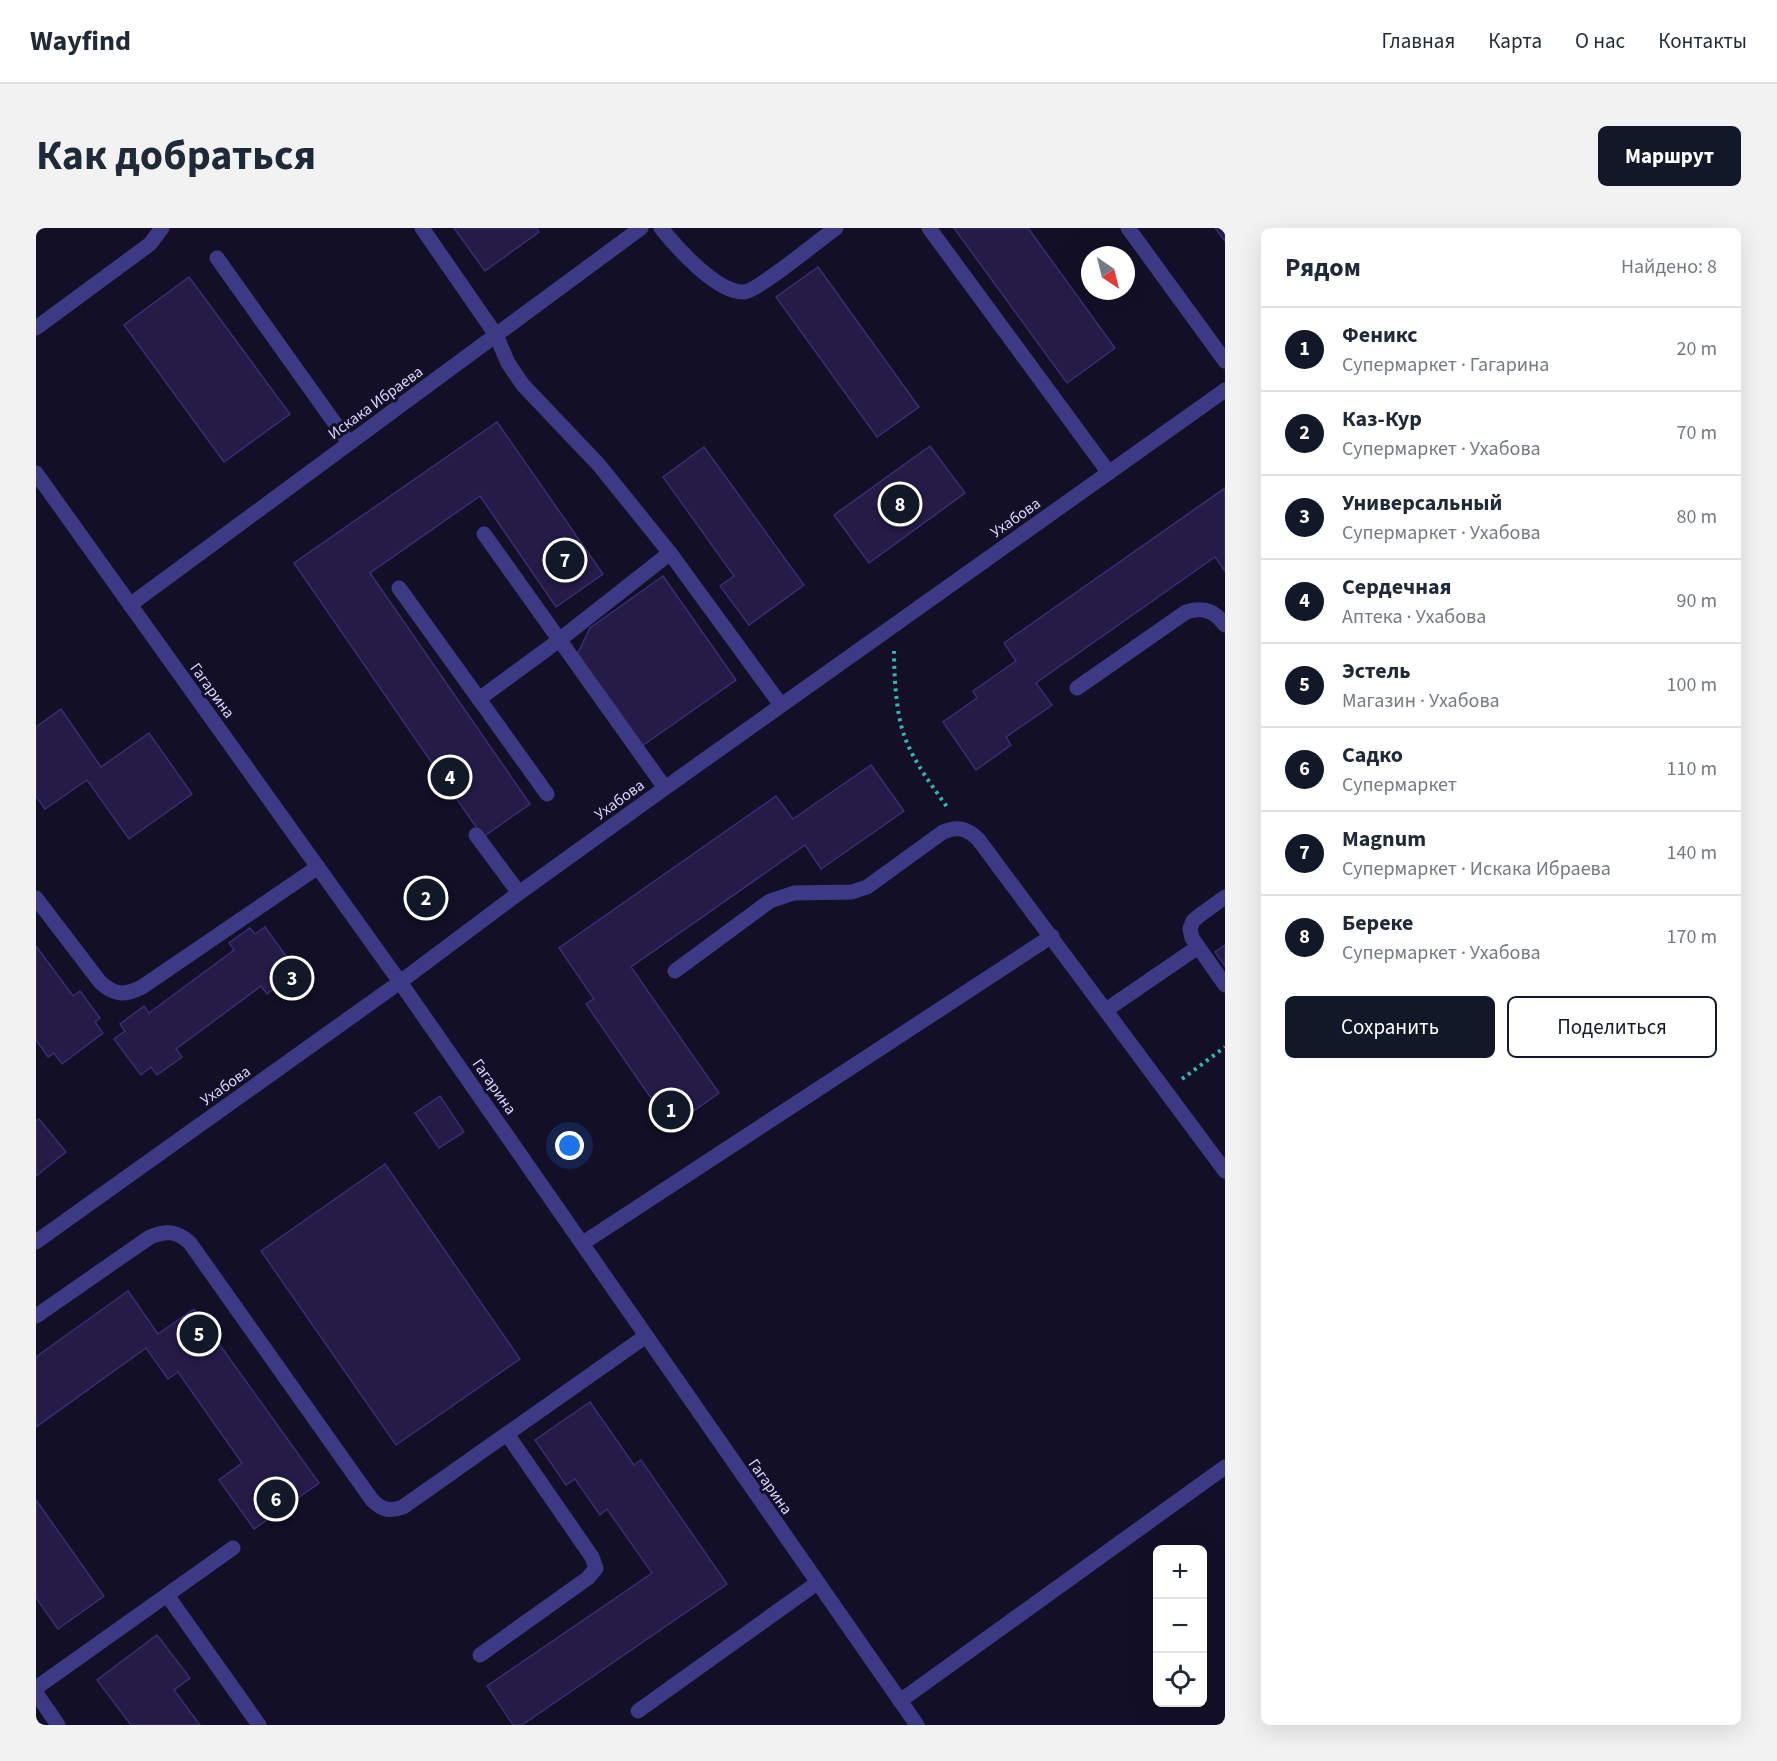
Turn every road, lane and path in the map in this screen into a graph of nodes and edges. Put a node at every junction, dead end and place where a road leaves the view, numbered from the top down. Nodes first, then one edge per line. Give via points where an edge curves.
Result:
1 (162, 228) edge
2 (422, 228) edge
3 (641, 228) edge
4 (661, 228) edge
5 (836, 228) edge
6 (929, 228) edge
7 (1136, 231) edge
8 (816, 234) edge
9 (217, 258) dead end
10 (36, 328) edge
11 (496, 335) junction
12 (1225, 361) edge
13 (1225, 390) edge
14 (349, 443) junction
15 (36, 473) edge
16 (1108, 473) junction
17 (484, 534) dead end
18 (670, 553) junction
19 (399, 588) dead end
20 (130, 604) junction
21 (895, 624) junction
22 (1225, 625) edge
23 (558, 641) junction
24 (1077, 688) dead end
25 (479, 699) junction
26 (781, 705) junction
27 (665, 788) junction
28 (547, 794) dead end
29 (961, 828) junction
30 (476, 835) dead end
31 (318, 867) junction
32 (519, 893) junction
33 (1225, 897) edge
34 (36, 898) edge
35 (1052, 936) junction
36 (1198, 946) junction
37 (675, 970) dead end
38 (400, 982) junction
39 (1225, 985) edge
40 (1106, 1010) junction
41 (1225, 1047) edge
42 (1166, 1091) junction
43 (1225, 1171) edge
44 (36, 1242) edge
45 (583, 1243) junction
46 (36, 1316) edge
47 (646, 1336) junction
48 (507, 1434) junction
49 (1225, 1467) edge
50 (233, 1548) dead end
51 (817, 1583) junction
52 (167, 1595) junction
53 (480, 1655) dead end
54 (36, 1690) edge
55 (900, 1701) junction
56 (638, 1711) dead end
57 (58, 1725) edge
58 (259, 1725) edge
59 (917, 1725) edge

1 - 10 street via 150,244
2 - 11 street
3 - 11 street, Искака Ибраева
4 - 8 street via 679,251 726,290 746,292 763,282
5 - 8 street
6 - 16 street
7 - 12 street
9 - 14 street
11 - 14 street, Искака Ибраева
11 - 18 street via 523,385 599,465
13 - 16 street, Ухабова
14 - 20 street, Искака Ибраева
15 - 20 street, Гагарина
16 - 21 street, Ухабова
17 - 23 street
18 - 23 street
18 - 26 street
19 - 25 street
20 - 31 street, Гагарина
21 - 26 street, Ухабова
21 - 29 path via 894,680 903,733 922,772
22 - 24 street via 1206,609 1186,612
23 - 25 street
23 - 27 street
25 - 28 street
26 - 27 street, Ухабова
27 - 32 street, Ухабова
29 - 35 street via 978,839
29 - 37 street via 943,832 867,887 852,892 794,893 770,901
30 - 32 street
31 - 34 street via 132,993 110,991 100,982
31 - 38 street, Гагарина
32 - 38 street, Ухабова
33 - 36 street via 1193,921 1190,929
35 - 40 street
35 - 45 street
36 - 39 street
36 - 40 street
38 - 44 street, Ухабова
38 - 45 street, Гагарина
40 - 42 street
41 - 42 path
42 - 43 street
45 - 47 street, Гагарина
46 - 48 street via 150,1237 172,1232 190,1243 378,1506 394,1510 403,1506
47 - 48 street
47 - 51 street, Гагарина
48 - 53 street via 596,1568 588,1578
49 - 55 street
50 - 52 street
51 - 55 street, Гагарина
51 - 56 street
52 - 54 street
52 - 58 street
54 - 57 street
55 - 59 street, Гагарина

